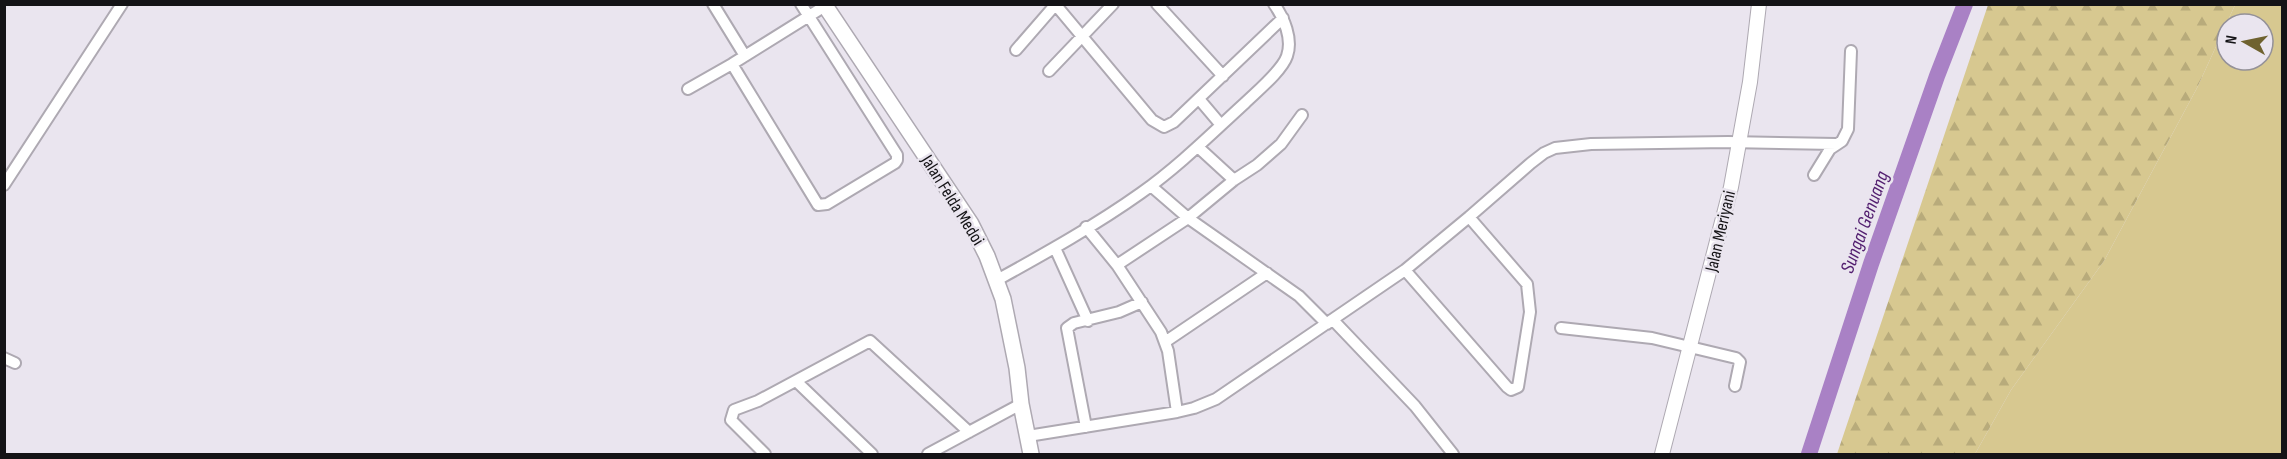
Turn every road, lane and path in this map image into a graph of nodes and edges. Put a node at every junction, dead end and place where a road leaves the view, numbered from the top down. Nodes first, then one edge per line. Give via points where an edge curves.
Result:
1 (122, 4) edge
2 (713, 4) edge
3 (801, 4) edge
4 (1113, 4) edge
5 (1157, 4) edge
6 (1274, 4) edge
7 (1759, 4) edge
8 (825, 5) edge
9 (1055, 5) edge
10 (808, 16) junction
11 (1283, 18) junction
12 (1081, 38) junction
13 (1016, 50) dead end
14 (1851, 51) dead end
15 (745, 56) junction
16 (732, 64) junction
17 (1049, 71) dead end
18 (1223, 76) junction
19 (688, 88) dead end
20 (1199, 99) junction
21 (1302, 115) dead end
22 (1221, 125) junction
23 (1740, 142) junction
24 (1836, 144) junction
25 (1198, 147) junction
26 (1814, 175) dead end
27 (1234, 180) junction
28 (4, 185) edge
29 (1150, 186) junction
30 (1469, 217) junction
31 (1188, 218) junction
32 (1086, 227) junction
33 (1055, 248) junction
34 (1117, 265) junction
35 (1405, 270) junction
36 (1267, 273) junction
37 (998, 280) junction
38 (1142, 302) junction
39 (1088, 321) junction
40 (1330, 322) junction
41 (1561, 328) dead end
42 (1165, 342) junction
43 (1690, 346) junction
44 (795, 381) junction
45 (1735, 386) dead end
46 (1021, 404) junction
47 (1177, 412) junction
48 (1086, 427) junction
49 (969, 432) junction
50 (1028, 436) junction
51 (765, 454) edge
52 (872, 454) edge
53 (928, 454) edge
54 (1031, 454) edge
55 (1453, 454) edge
56 (1662, 454) edge

1 - 28 street
2 - 15 street
3 - 10 street
4 - 12 street
5 - 18 street
6 - 11 street
7 - 23 street, Jalan Meriyani
8 - 10 street
8 - 37 main road, Jalan Felda Medoi via 971,224
9 - 12 street
9 - 13 street
10 - 15 street
10 - 16 street via 897,155 896,161 878,174 827,204 818,204
11 - 18 street
11 - 22 street via 1289,43 1284,62
12 - 17 street
12 - 20 street via 1157,125 1171,124
14 - 24 street via 1848,129
15 - 16 street
16 - 19 street
18 - 20 street
20 - 22 street
21 - 27 street via 1281,144
22 - 25 street
23 - 24 street
23 - 30 street via 1555,148 1531,163
23 - 43 street, Jalan Meriyani
24 - 26 street
25 - 27 street
25 - 29 street
27 - 31 street
29 - 31 street
29 - 32 street
30 - 35 street
30 - 35 street via 1527,284 1530,312 1518,387 1507,387
31 - 34 street
31 - 36 street
32 - 33 street
32 - 34 street
33 - 37 street
33 - 39 street
34 - 38 street
35 - 40 street
36 - 40 street
36 - 42 street
37 - 46 main road, Jalan Felda Medoi
38 - 39 street
38 - 42 street
39 - 48 street via 1070,325 1067,332
40 - 47 street via 1216,399
40 - 55 street via 1415,406
41 - 43 street
42 - 47 street
43 - 45 street via 1738,359
43 - 56 street, Jalan Meriyani
44 - 49 street via 870,341
44 - 51 street via 731,413 731,420
44 - 52 street
46 - 49 street
46 - 50 main road, Jalan Felda Medoi
47 - 48 street
48 - 50 street
49 - 53 street
50 - 54 main road, Jalan Felda Medoi

